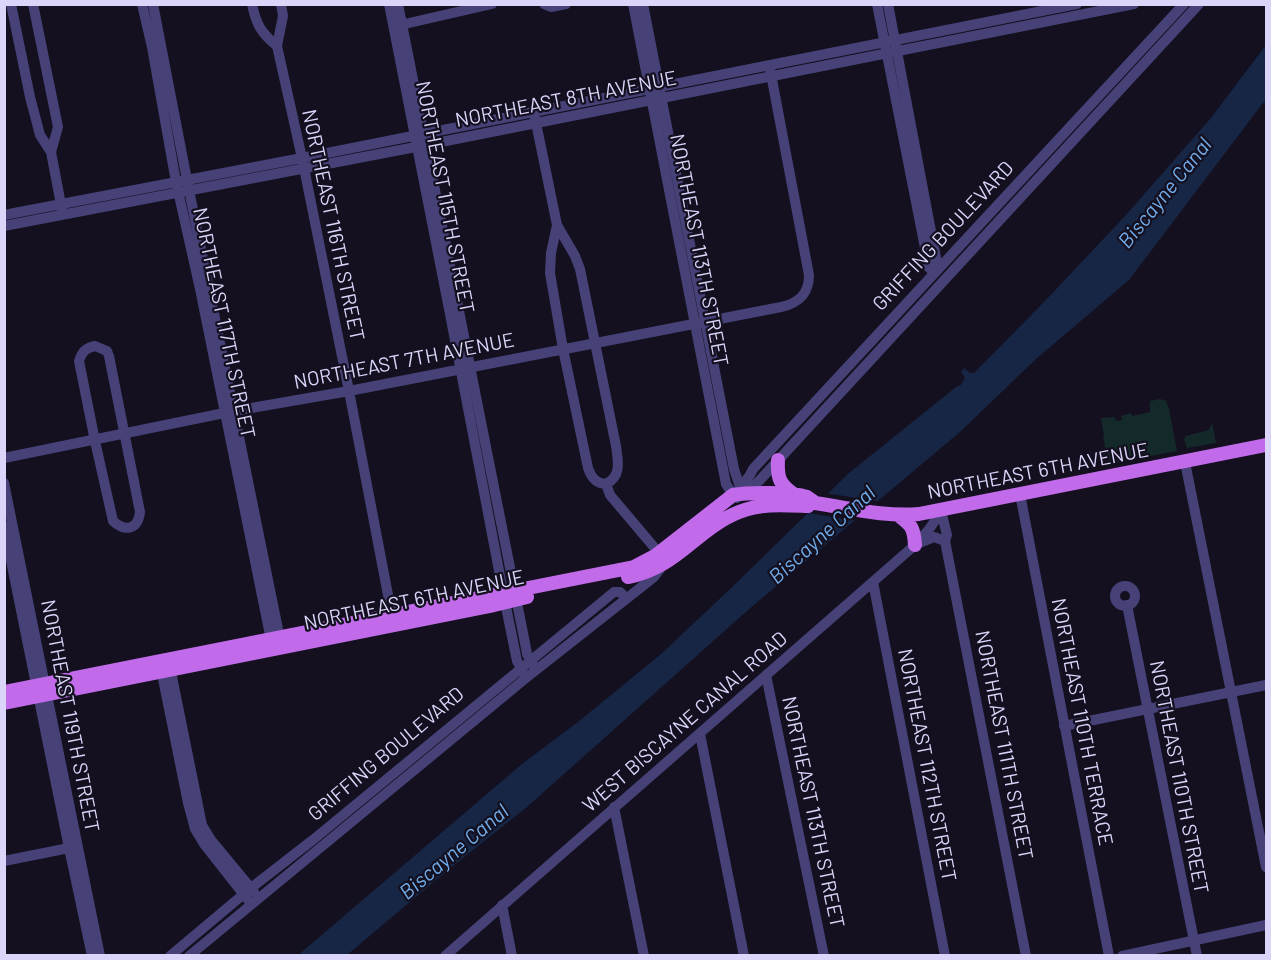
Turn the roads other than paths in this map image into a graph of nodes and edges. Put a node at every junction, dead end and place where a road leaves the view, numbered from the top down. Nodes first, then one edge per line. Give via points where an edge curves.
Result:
1 (11, 4) edge
2 (33, 4) edge
3 (142, 4) edge
4 (153, 4) edge
5 (252, 4) edge
6 (281, 4) edge
7 (389, 4) edge
8 (398, 4) edge
9 (492, 4) edge
10 (544, 4) edge
11 (566, 4) edge
12 (633, 4) edge
13 (643, 4) edge
14 (877, 4) edge
15 (888, 4) edge
16 (1077, 4) edge
17 (1198, 4) edge
18 (1126, 5) edge
19 (1181, 6) edge
20 (398, 26) junction
21 (276, 46) junction
22 (891, 47) junction
23 (1135, 65) junction
24 (770, 71) junction
25 (655, 94) junction
26 (535, 118) junction
27 (420, 140) junction
28 (51, 152) junction
29 (303, 163) junction
30 (182, 186) junction
31 (62, 210) junction
32 (4, 215) edge
33 (990, 222) junction
34 (556, 225) junction
35 (4, 226) edge
36 (935, 273) junction
37 (938, 286) junction
38 (700, 322) junction
39 (595, 343) junction
40 (563, 349) junction
41 (465, 368) junction
42 (851, 373) junction
43 (349, 390) junction
44 (229, 412) junction
45 (125, 434) junction
46 (94, 441) junction
47 (1266, 445) edge
48 (4, 458) edge
49 (778, 460) junction
50 (1185, 462) junction
51 (733, 465) junction
52 (753, 469) junction
53 (4, 483) edge
54 (606, 484) junction
55 (739, 493) junction
56 (795, 495) junction
57 (1020, 495) junction
58 (815, 503) junction
59 (760, 506) junction
60 (941, 511) junction
61 (732, 515) junction
62 (898, 515) junction
63 (4, 526) edge
64 (945, 541) junction
65 (915, 545) junction
66 (661, 559) junction
67 (642, 564) joint
68 (873, 582) junction
69 (510, 596) junction
70 (1127, 605) dead end
71 (393, 620) junction
72 (277, 643) junction
73 (165, 665) junction
74 (533, 665) junction
75 (523, 673) junction
76 (766, 675) junction
77 (1266, 685) edge
78 (42, 690) junction
79 (4, 692) edge
80 (1232, 693) junction
81 (4, 702) edge
82 (1147, 709) junction
83 (1064, 726) junction
84 (700, 734) junction
85 (614, 807) junction
86 (73, 848) junction
87 (4, 861) edge
88 (1266, 867) edge
89 (247, 891) junction
90 (255, 901) junction
91 (502, 905) junction
92 (1266, 925) edge
93 (1194, 941) junction
94 (92, 956) edge
95 (100, 956) edge
96 (171, 956) edge
97 (189, 956) edge
98 (445, 956) edge
99 (512, 956) edge
100 (644, 956) edge
101 (744, 956) edge
102 (824, 956) edge
103 (945, 956) edge
104 (1026, 956) edge
105 (1109, 956) edge
106 (1122, 956) edge
107 (1197, 956) edge

1 - 28 street via 40,135
2 - 28 street via 58,127
3 - 30 street, NORTHEAST 117TH STREET
4 - 30 street, NORTHEAST 117TH STREET
5 - 21 street, NORTHEAST 116TH STREET via 255,20
6 - 21 street, NORTHEAST 116TH STREET via 283,16
7 - 20 street, NORTHEAST 115TH STREET
8 - 20 street, NORTHEAST 115TH STREET
9 - 20 street
10 - 11 street
12 - 25 street, NORTHEAST 113TH STREET
13 - 25 street, NORTHEAST 113TH STREET
14 - 22 street
15 - 22 street
16 - 22 street, NORTHEAST 8TH AVENUE
17 - 23 street, GRIFFING BOULEVARD
18 - 22 street, NORTHEAST 8TH AVENUE
19 - 23 street, GRIFFING BOULEVARD
20 - 27 street, NORTHEAST 115TH STREET
21 - 29 street, NORTHEAST 116TH STREET
22 - 24 street, NORTHEAST 8TH AVENUE
22 - 36 street via 937,263
23 - 33 street, GRIFFING BOULEVARD
24 - 25 street, NORTHEAST 8TH AVENUE
24 - 38 street, NORTHEAST 7TH AVENUE via 808,269 806,292 789,305
25 - 26 street, NORTHEAST 8TH AVENUE
25 - 38 street, NORTHEAST 113TH STREET
26 - 27 street, NORTHEAST 8TH AVENUE
26 - 34 street
27 - 29 street, NORTHEAST 8TH AVENUE
27 - 41 street, NORTHEAST 115TH STREET
28 - 31 street
29 - 30 street, NORTHEAST 8TH AVENUE
29 - 43 street, NORTHEAST 116TH STREET
30 - 31 street, NORTHEAST 8TH AVENUE
30 - 44 street, NORTHEAST 117TH STREET
31 - 32 street, NORTHEAST 8TH AVENUE
31 - 35 street, NORTHEAST 8TH AVENUE
33 - 36 street, GRIFFING BOULEVARD
33 - 37 street, GRIFFING BOULEVARD
34 - 39 street via 580,269
34 - 40 street via 550,273
36 - 37 street
36 - 42 street, GRIFFING BOULEVARD
37 - 42 street, GRIFFING BOULEVARD
38 - 39 street, NORTHEAST 7TH AVENUE
38 - 51 street, NORTHEAST 113TH STREET
38 - 55 street, NORTHEAST 113TH STREET via 726,484
39 - 40 street, NORTHEAST 7TH AVENUE
39 - 54 street via 618,465 617,475
40 - 41 street, NORTHEAST 7TH AVENUE
40 - 54 street via 588,468 597,482
41 - 43 street, NORTHEAST 7TH AVENUE
41 - 69 street, NORTHEAST 115TH STREET
42 - 49 street, GRIFFING BOULEVARD
42 - 52 street, GRIFFING BOULEVARD
43 - 44 street, NORTHEAST 7TH AVENUE
43 - 71 street, NORTHEAST 116TH STREET
44 - 45 street, NORTHEAST 7TH AVENUE
44 - 72 street, NORTHEAST 117TH STREET
45 - 46 street, NORTHEAST 7TH AVENUE
45 - 46 street via 140,512 140,520 128,528 113,521
45 - 46 street via 109,356 102,348 89,347 79,361
46 - 48 street, NORTHEAST 7TH AVENUE
47 - 50 main road, NORTHEAST 6TH AVENUE
49 - 55 street, GRIFFING BOULEVARD via 759,481
49 - 56 main road via 780,481
50 - 57 main road, NORTHEAST 6TH AVENUE
50 - 80 street
51 - 52 street via 741,471
51 - 55 street, NORTHEAST 113TH STREET
52 - 55 street, GRIFFING BOULEVARD
53 - 78 street, NORTHEAST 119TH STREET
54 - 66 street via 610,495
55 - 56 main road, NORTHEAST 6TH AVENUE
55 - 59 main road
55 - 61 main road, GRIFFING BOULEVARD
55 - 66 main road, GRIFFING BOULEVARD
56 - 58 main road, NORTHEAST 6TH AVENUE
57 - 60 main road, NORTHEAST 6TH AVENUE
57 - 83 street, NORTHEAST 110TH TERRACE
58 - 59 main road, NORTHEAST 6TH AVENUE
58 - 62 main road, NORTHEAST 6TH AVENUE
59 - 61 main road, NORTHEAST 6TH AVENUE
60 - 62 main road, NORTHEAST 6TH AVENUE
60 - 64 street, NORTHEAST 111TH STREET
60 - 65 street, WEST BISCAYNE CANAL ROAD
61 - 66 main road, NORTHEAST 6TH AVENUE
62 - 65 main road via 912,527
63 - 78 street, NORTHEAST 119TH STREET
64 - 65 street via 934,537
64 - 104 street, NORTHEAST 111TH STREET
65 - 68 street, WEST BISCAYNE CANAL ROAD
66 - 67 main road, GRIFFING BOULEVARD
66 - 69 main road, NORTHEAST 6TH AVENUE via 639,575
66 - 74 street, GRIFFING BOULEVARD via 658,573
67 - 69 main road, NORTHEAST 6TH AVENUE
68 - 76 street, WEST BISCAYNE CANAL ROAD
68 - 103 street, NORTHEAST 112TH STREET
69 - 71 main road, NORTHEAST 6TH AVENUE
69 - 74 street, NORTHEAST 115TH STREET
69 - 75 street, NORTHEAST 115TH STREET
70 - 82 street, NORTHEAST 110TH STREET
71 - 72 main road, NORTHEAST 6TH AVENUE
72 - 73 main road, NORTHEAST 6TH AVENUE
73 - 78 main road, NORTHEAST 6TH AVENUE
73 - 89 street via 195,829
74 - 75 street, GRIFFING BOULEVARD
75 - 89 street, GRIFFING BOULEVARD
75 - 90 street, GRIFFING BOULEVARD
76 - 84 street, WEST BISCAYNE CANAL ROAD
76 - 102 street, NORTHEAST 113TH STREET
77 - 80 street
78 - 79 main road, NORTHEAST 6TH AVENUE
78 - 81 main road, NORTHEAST 6TH AVENUE
78 - 86 street, NORTHEAST 119TH STREET
80 - 82 street
80 - 88 street
82 - 83 street
82 - 93 street, NORTHEAST 110TH STREET
83 - 105 street, NORTHEAST 110TH TERRACE
84 - 85 street, WEST BISCAYNE CANAL ROAD
84 - 101 street
85 - 91 street, WEST BISCAYNE CANAL ROAD
85 - 100 street
86 - 87 street
86 - 94 street, NORTHEAST 119TH STREET
86 - 95 street, NORTHEAST 119TH STREET
89 - 90 street
89 - 96 street, GRIFFING BOULEVARD
90 - 97 street, GRIFFING BOULEVARD
91 - 98 street, WEST BISCAYNE CANAL ROAD
91 - 99 street
92 - 93 street
93 - 106 street
93 - 107 street, NORTHEAST 110TH STREET

